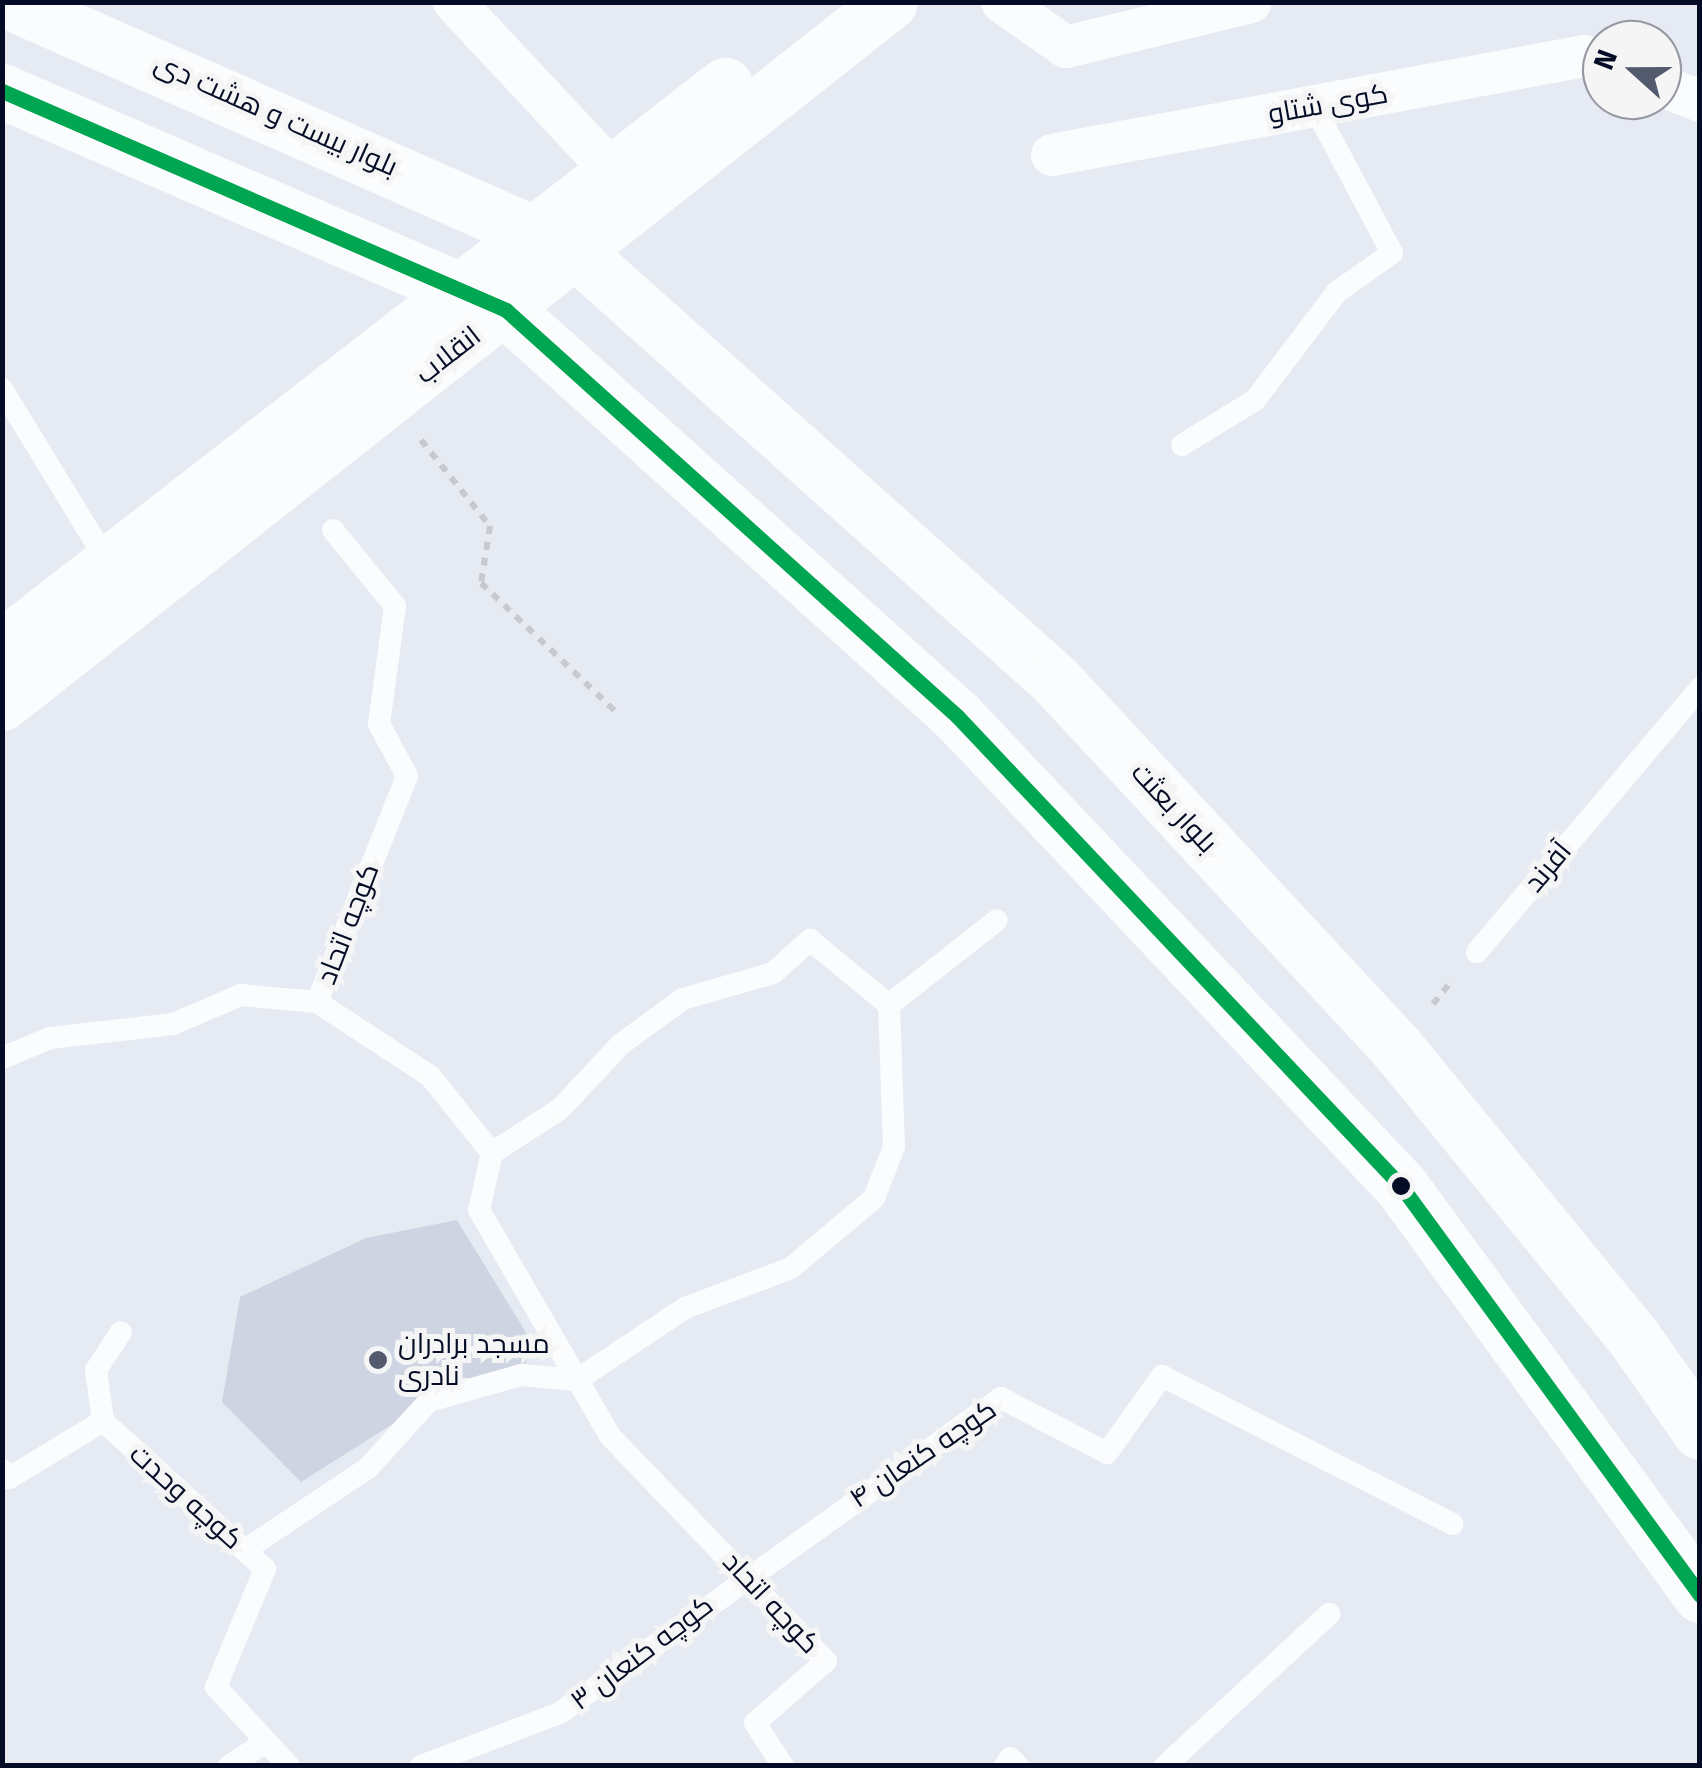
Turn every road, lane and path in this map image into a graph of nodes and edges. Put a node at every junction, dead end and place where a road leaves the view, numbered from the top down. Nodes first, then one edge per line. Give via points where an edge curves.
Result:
1 (9, 2) edge
2 (454, 2) edge
3 (830, 2) edge
4 (890, 2) edge
5 (1002, 2) edge
6 (1251, 2) edge
7 (1582, 56) edge
8 (2, 91) edge
9 (1314, 106) junction
10 (1052, 154) dead end
11 (613, 172) junction
12 (558, 242) junction
13 (485, 301) junction
14 (2, 389) edge
15 (420, 439) dead end
16 (1182, 445) dead end
17 (333, 530) dead end
18 (108, 564) junction
19 (2, 647) edge
20 (1700, 688) edge
21 (2, 703) edge
22 (616, 712) dead end
23 (998, 920) dead end
24 (1476, 952) joint
25 (318, 1002) junction
26 (889, 1005) junction
27 (1396, 1047) junction
28 (2, 1058) edge
29 (492, 1154) junction
30 (121, 1332) dead end
31 (577, 1380) junction
32 (103, 1421) junction
33 (1700, 1432) edge
34 (2, 1470) edge
35 (1452, 1524) dead end
36 (245, 1550) junction
37 (746, 1575) junction
38 (1700, 1595) edge
39 (1328, 1614) dead end
40 (267, 1741) junction
41 (230, 1766) edge
42 (290, 1766) edge
43 (422, 1766) edge
44 (783, 1766) edge
45 (1005, 1766) edge
46 (1018, 1766) edge
47 (1165, 1766) edge

1 - 12 main road, بلوار بیست و هشت دی
2 - 11 street
3 - 11 main road, انقلاب
4 - 12 main road, انقلاب
5 - 6 street via 1066,48
7 - 9 street, کوی شتاو
8 - 13 main road
9 - 10 street, کوی شتاو
9 - 16 lane via 1392,253 1337,292 1254,400
11 - 12 main road, انقلاب
12 - 13 main road, انقلاب
12 - 27 main road, بلوار بعثت via 1055,680
13 - 18 main road, انقلاب
13 - 21 main road, انقلاب
13 - 38 main road via 957,716 1401,1186
14 - 18 lane
15 - 22 path via 490,526 481,582
17 - 25 lane, کوچه اتحاد via 395,606 378,724 407,776
18 - 19 main road, انقلاب
20 - 24 lane, آفرند
23 - 26 lane
24 - 27 path
25 - 28 lane via 241,995 173,1024 50,1038
25 - 29 lane, کوچه اتحاد via 430,1076
26 - 29 lane via 810,940 773,972 683,999 620,1044 560,1110
26 - 31 lane via 894,1146 874,1198 792,1268 685,1308
27 - 33 main road, بلوار بعثت via 1634,1338
29 - 31 lane, کوچه اتحاد via 478,1210
30 - 32 lane via 96,1370
31 - 36 lane via 521,1375 429,1401 368,1468
31 - 37 lane, کوچه اتحاد via 610,1436
32 - 34 lane via 8,1478
32 - 36 lane, کوچه وحدت
35 - 37 lane, کوچه کنعان ۴ via 1162,1376 1106,1453 1002,1398
36 - 40 lane, کوچه وحدت via 264,1568 216,1686
37 - 43 lane, کوچه کنعان ۳ via 560,1713
37 - 44 lane, کوچه اتحاد via 826,1661 755,1723
39 - 47 lane
40 - 41 lane
40 - 42 lane
45 - 46 lane via 1010,1758

